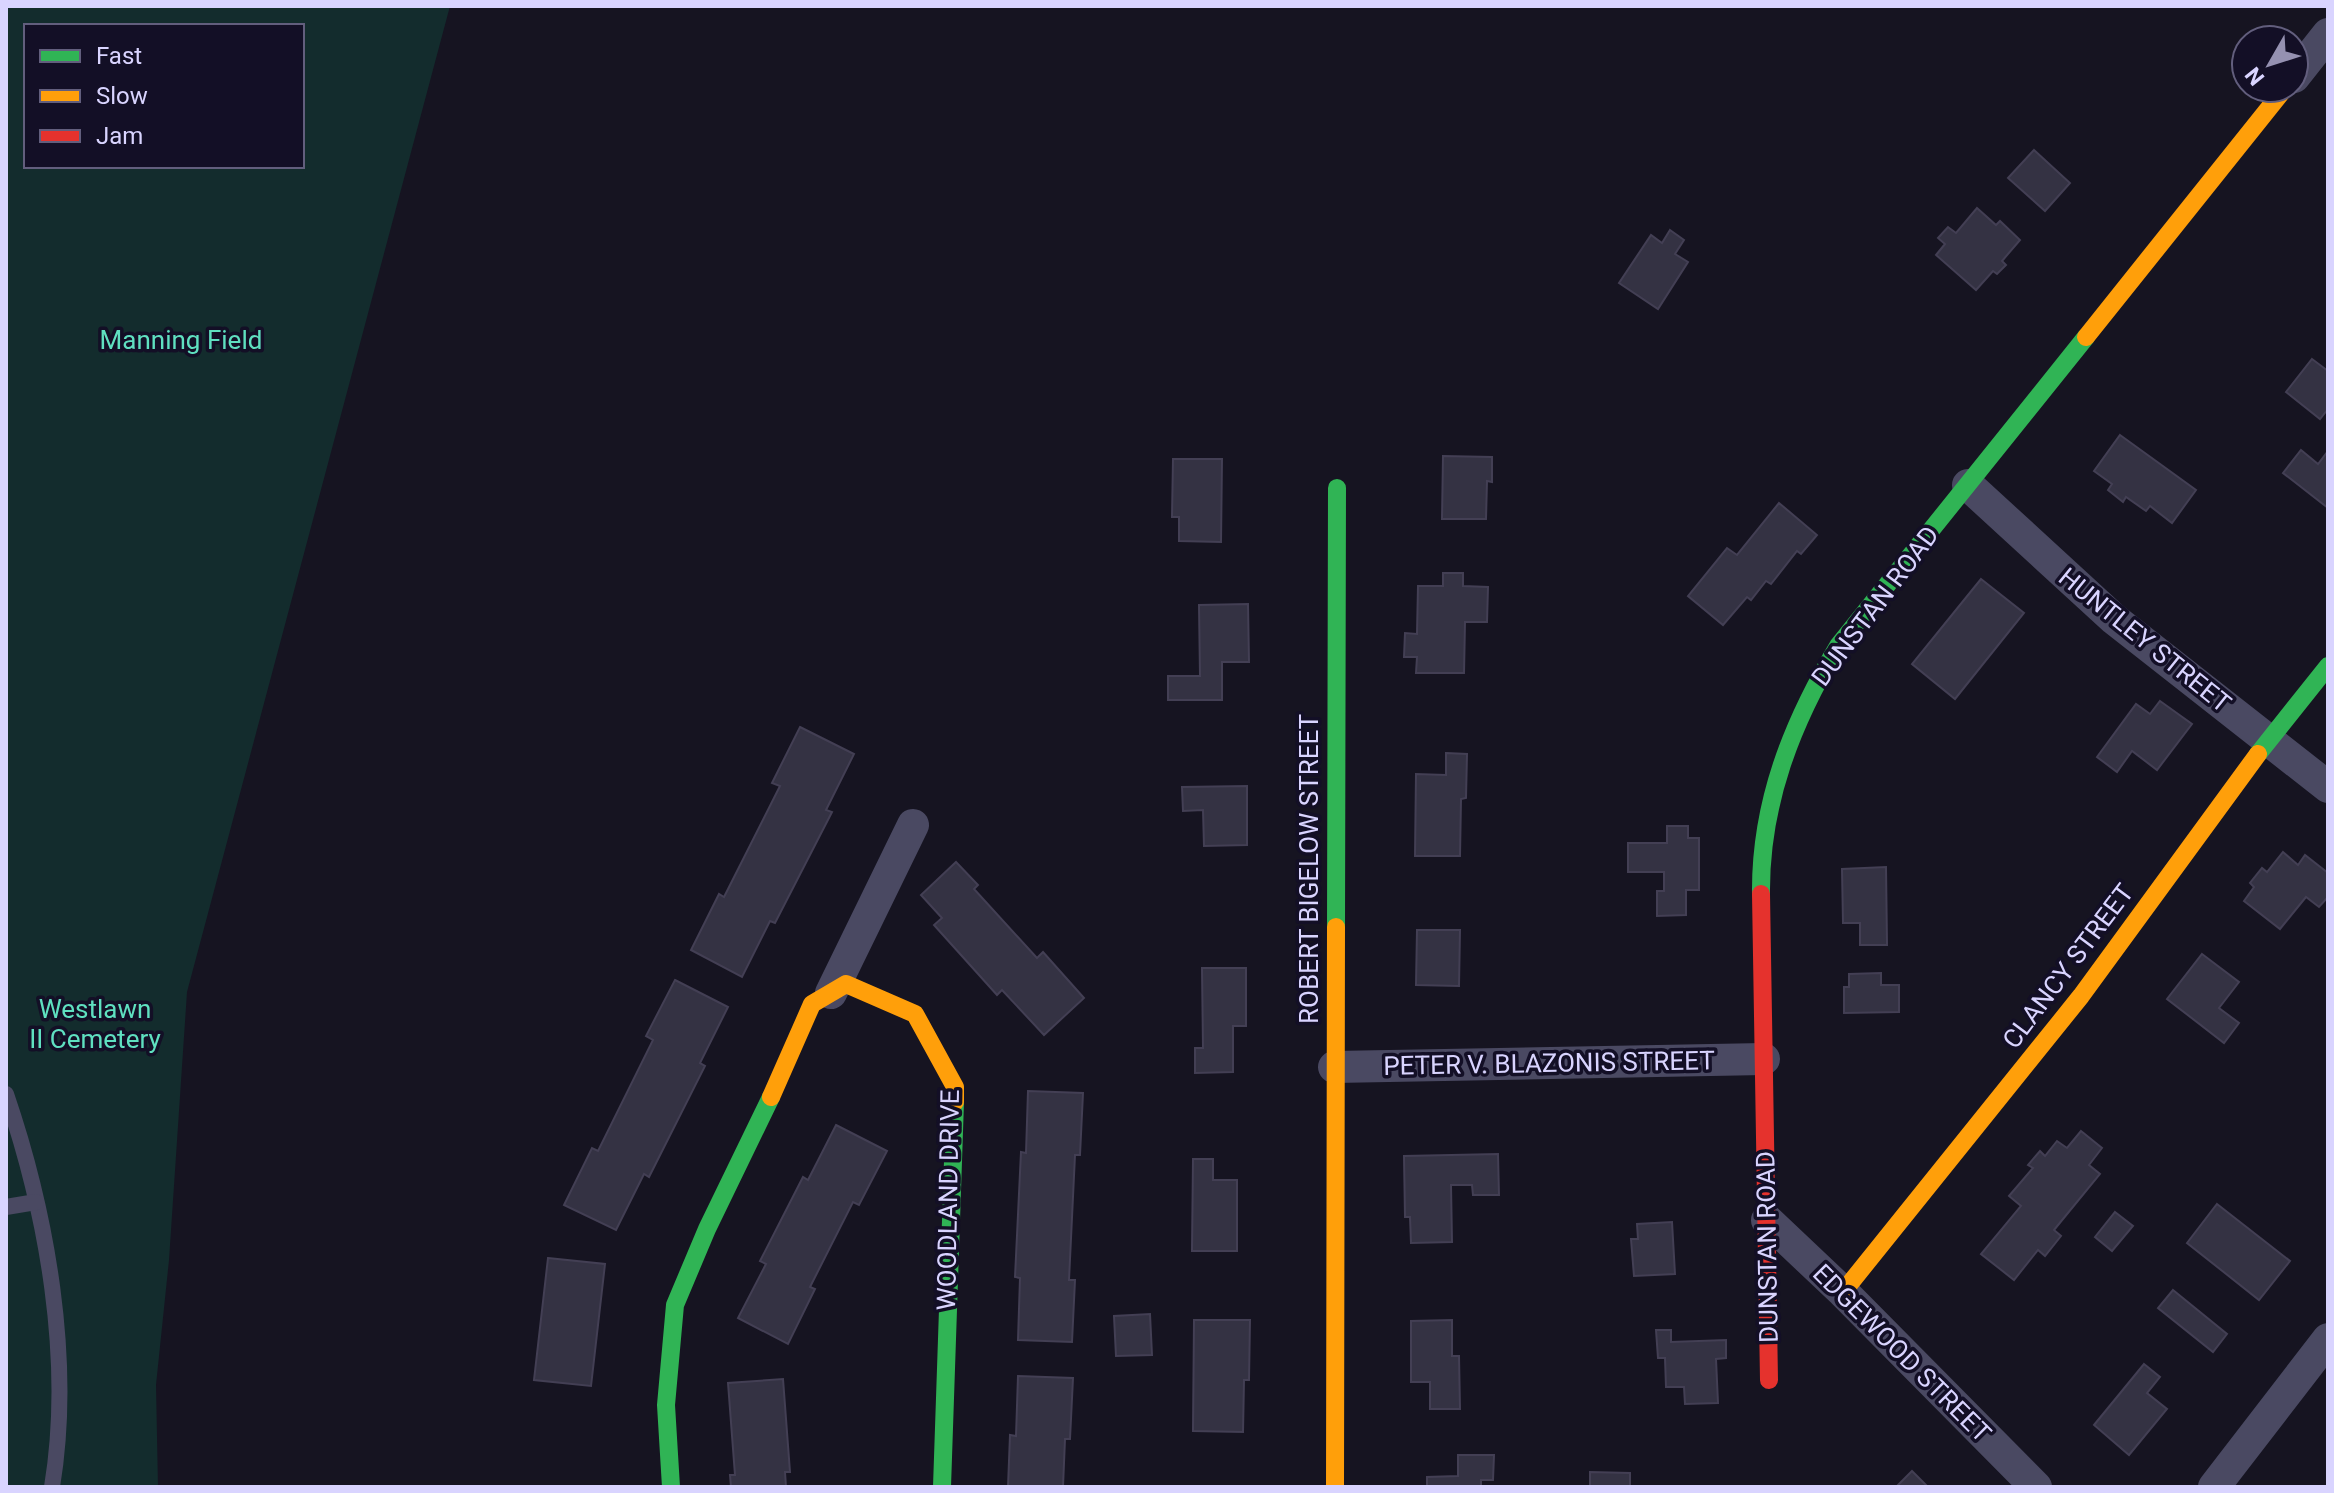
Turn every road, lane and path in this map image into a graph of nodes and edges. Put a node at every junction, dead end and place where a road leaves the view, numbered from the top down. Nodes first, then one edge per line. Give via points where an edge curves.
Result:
1 (2328, 34) edge
2 (2310, 57) edge
3 (2272, 104) edge
4 (1968, 485) junction
5 (1337, 488) dead end
6 (2328, 666) edge
7 (2268, 740) junction
8 (2328, 787) edge
9 (913, 825) dead end
10 (831, 993) junction
11 (1764, 1059) junction
12 (1334, 1067) junction
13 (6, 1094) edge
14 (36, 1202) junction
15 (6, 1207) edge
16 (1767, 1220) junction
17 (1843, 1292) junction
18 (2328, 1339) edge
19 (1769, 1380) dead end
20 (52, 1487) edge
21 (671, 1487) edge
22 (942, 1487) edge
23 (1335, 1487) edge
24 (2036, 1487) edge
25 (2214, 1487) edge

1 - 2 street
3 - 4 street, DUNSTAN ROAD
4 - 7 street, HUNTLEY STREET via 2114,619
4 - 11 street, DUNSTAN ROAD via 1838,646 1812,688 1780,763 1769,801 1761,879
5 - 12 street, ROBERT BIGELOW STREET
6 - 7 street, CLANCY STREET
7 - 8 street, HUNTLEY STREET
7 - 17 street, CLANCY STREET via 2081,996
9 - 10 street
10 - 21 street via 812,1004 675,1305 666,1405
10 - 22 street, WOODLAND DRIVE via 846,984 915,1014 955,1087
11 - 12 street, PETER V. BLAZONIS STREET
11 - 16 street, DUNSTAN ROAD
12 - 23 street, ROBERT BIGELOW STREET
13 - 14 lane via 28,1157
14 - 15 lane
14 - 20 lane via 58,1323 61,1403
16 - 17 street, EDGEWOOD STREET
16 - 19 street, DUNSTAN ROAD
17 - 24 street, EDGEWOOD STREET
18 - 25 street

